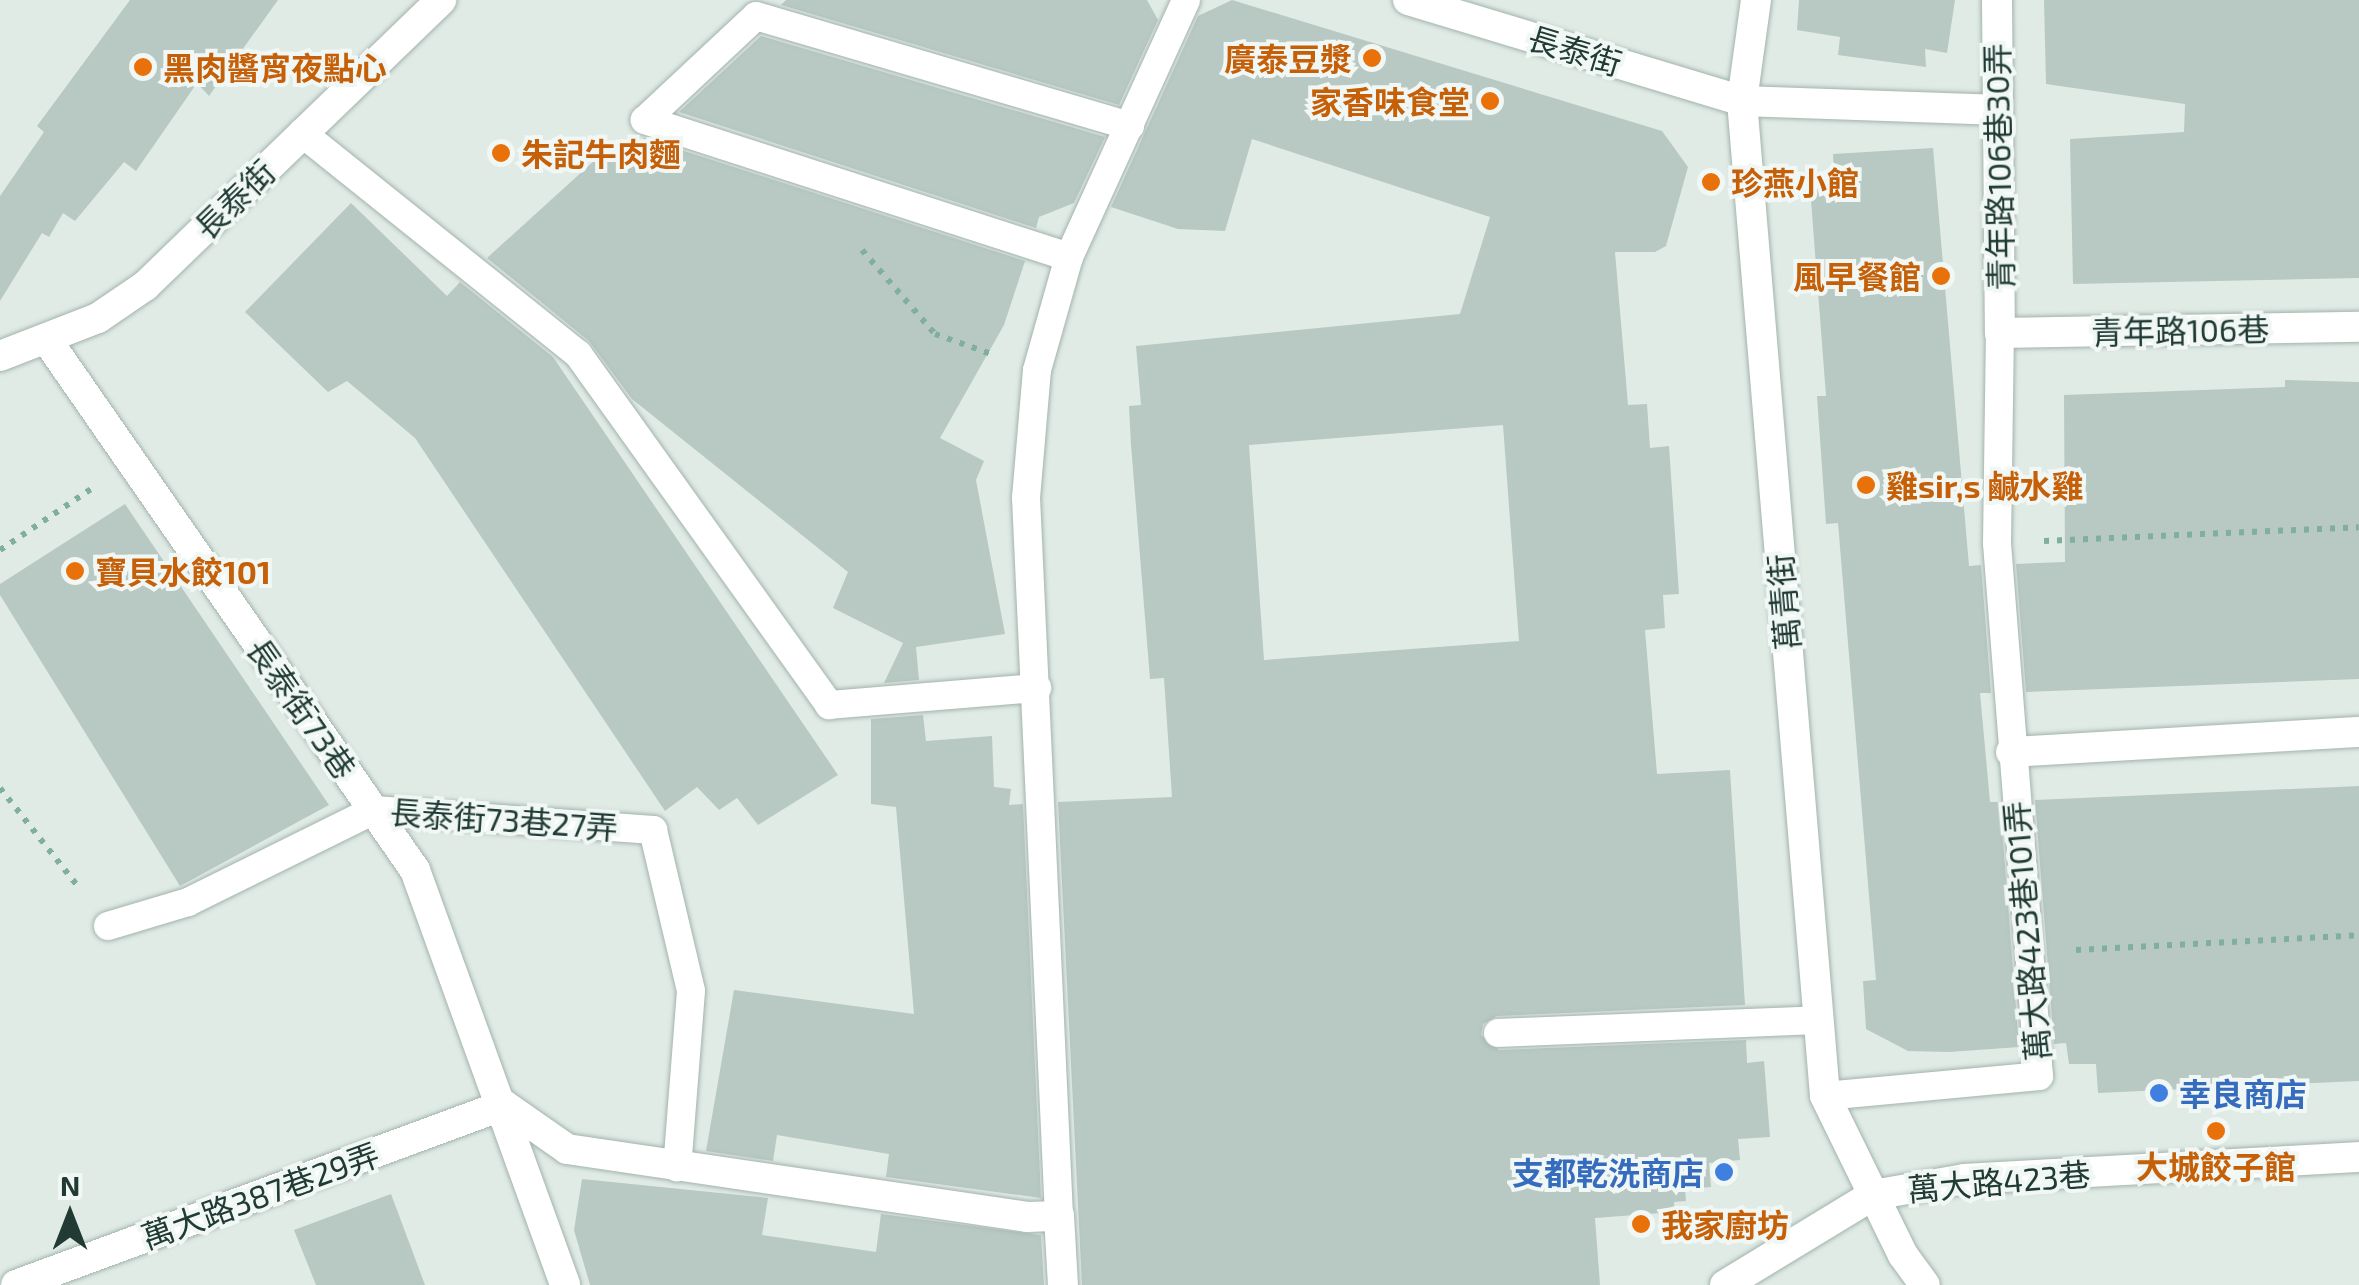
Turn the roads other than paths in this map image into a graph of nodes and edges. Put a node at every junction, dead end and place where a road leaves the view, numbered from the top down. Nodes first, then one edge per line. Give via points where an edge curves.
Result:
1 (440, 0) edge
2 (1186, 0) edge
3 (1408, 0) edge
4 (1756, 0) edge
5 (1997, 0) edge
6 (1742, 101) junction
7 (1994, 110) junction
8 (1130, 126) junction
9 (302, 133) junction
10 (1069, 256) junction
11 (2359, 327) edge
12 (2000, 334) junction
13 (47, 340) junction
14 (0, 356) edge
15 (1037, 688) junction
16 (2359, 732) edge
17 (2011, 752) junction
18 (374, 810) junction
19 (108, 926) road end
20 (1816, 1020) junction
21 (1498, 1034) dead end
22 (1825, 1096) junction
23 (504, 1105) junction
24 (2359, 1157) edge
25 (677, 1167) junction
26 (1873, 1194) junction
27 (1059, 1216) junction
28 (16, 1285) edge
29 (566, 1285) edge
30 (1064, 1285) edge
31 (1725, 1285) edge
32 (1925, 1285) edge

1 - 9 street, 長泰街
2 - 8 lane
3 - 6 street, 長泰街
4 - 6 street, 萬青街
5 - 7 street, 青年路106巷30弄
6 - 7 street, 長泰街
6 - 20 street, 萬青街
7 - 12 street, 青年路106巷30弄
8 - 10 lane
8 - 10 lane via 756,16 645,120
9 - 13 street, 長泰街 via 145,286 98,318
9 - 15 lane via 578,354 829,705
10 - 15 lane via 1037,370 1026,498
11 - 12 street, 青年路106巷
12 - 17 lane, 萬大路423巷101弄 via 1998,542
13 - 14 street, 長泰街
13 - 18 street, 長泰街73巷
15 - 27 lane
16 - 17 street
17 - 22 lane, 萬大路423巷101弄 via 2039,1076
18 - 19 lane via 188,902
18 - 23 street, 長泰街73巷 via 416,870
18 - 25 lane, 長泰街73巷27弄 via 653,830 690,991
20 - 21 lane
20 - 22 street, 萬青街
22 - 26 street, 萬青街
23 - 25 street via 567,1149
23 - 28 street, 萬大路387巷29弄
23 - 29 street, 長泰街73巷
24 - 26 street, 萬大路423巷 via 1965,1178
25 - 27 street via 1027,1217
26 - 31 street, 萬大路423巷
26 - 32 street, 萬青街
27 - 30 street

